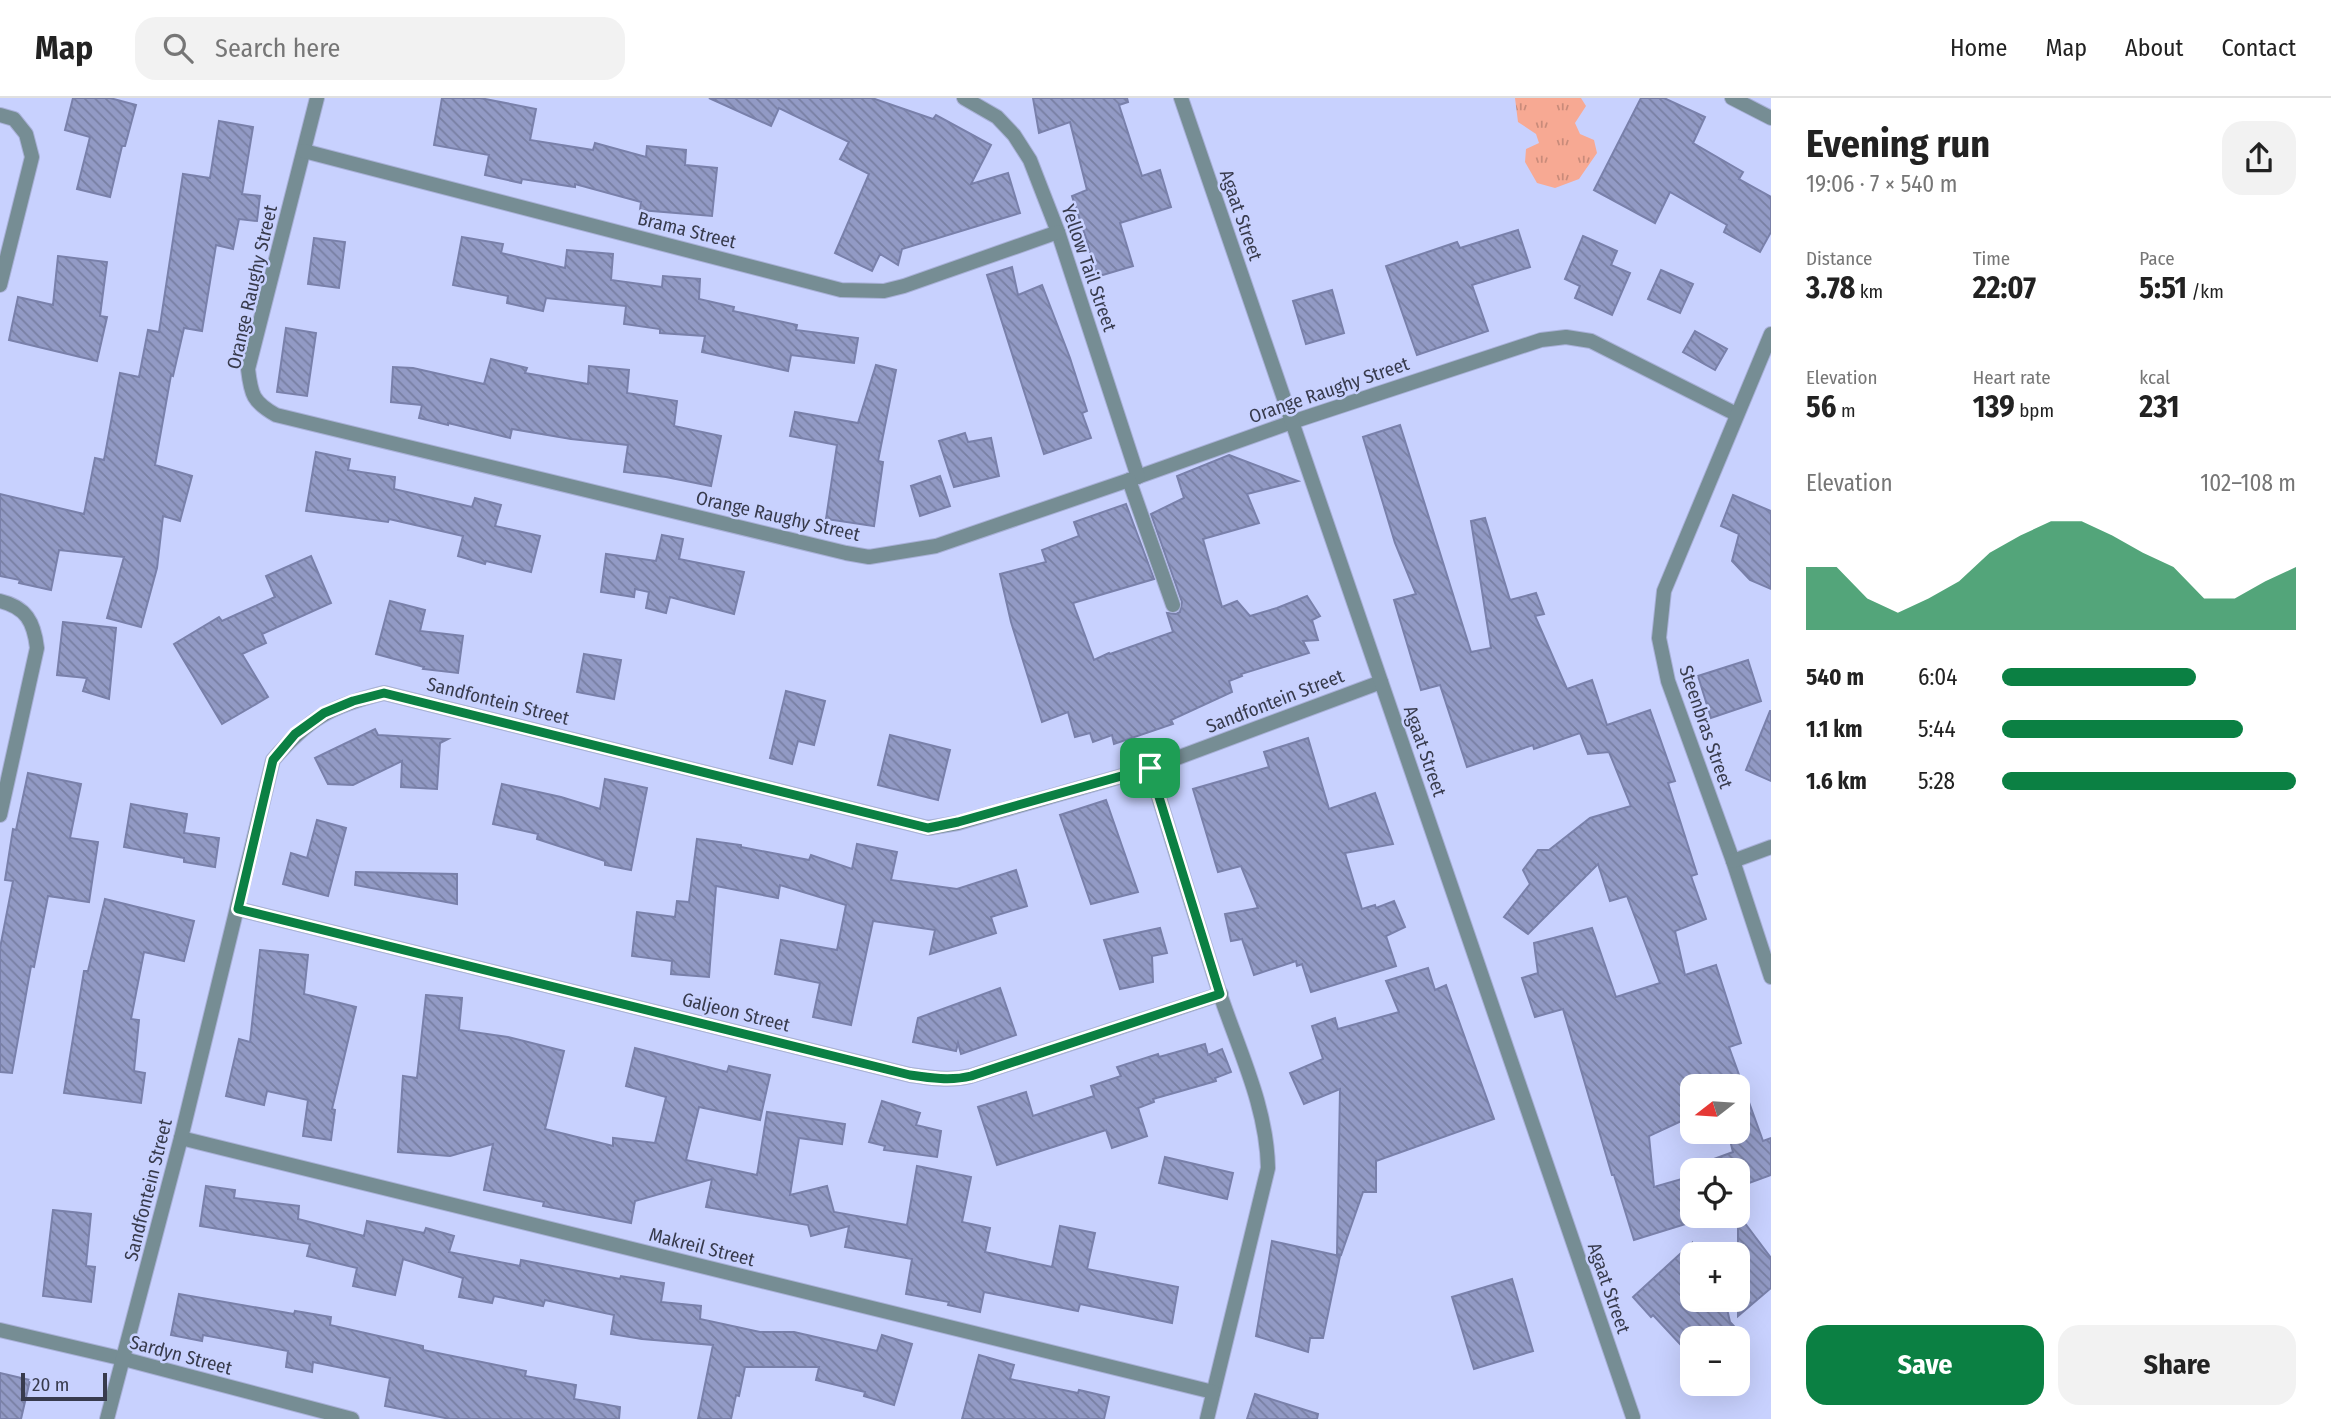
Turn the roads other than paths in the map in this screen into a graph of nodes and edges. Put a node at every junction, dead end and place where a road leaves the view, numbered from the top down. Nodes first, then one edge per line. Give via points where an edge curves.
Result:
1 (317, 98) edge
2 (964, 98) edge
3 (1181, 98) edge
4 (1732, 98) edge
5 (0, 115) edge
6 (1771, 118) edge
7 (304, 151) junction
8 (1058, 232) junction
9 (0, 285) edge
10 (1771, 334) edge
11 (1736, 414) junction
12 (1292, 422) junction
13 (1134, 479) junction
14 (0, 601) edge
15 (1173, 605) dead end
16 (1381, 682) junction
17 (1150, 768) junction
18 (0, 815) edge
19 (1771, 847) edge
20 (1733, 861) junction
21 (238, 909) junction
22 (1771, 977) edge
23 (1220, 994) junction
24 (181, 1138) junction
25 (0, 1330) edge
26 (124, 1359) junction
27 (1213, 1392) junction
28 (1632, 1418) edge
29 (107, 1419) edge
30 (352, 1419) edge
31 (1207, 1419) edge

1 - 7 street, Orange Raughy Street
2 - 8 street, Yellow Tail Street via 997,117 1014,135 1030,160
3 - 12 street, Agaat Street
4 - 6 street
5 - 9 street via 20,126 32,157
7 - 8 street, Brama Street via 841,290 884,291 904,286
7 - 13 street, Orange Raughy Street via 248,369 254,399 276,415 869,557 936,546
8 - 13 street, Yellow Tail Street
10 - 11 street, Steenbras Street
11 - 12 street, Orange Raughy Street via 1591,341 1566,337 1541,340
11 - 20 street, Steenbras Street via 1664,591 1660,638 1668,681
12 - 13 street, Orange Raughy Street
12 - 16 street, Agaat Street
13 - 15 street, Yellow Tail Street
14 - 18 street via 18,606 29,619 37,648
16 - 17 street, Sandfontein Street
16 - 28 street, Agaat Street
17 - 21 street, Sandfontein Street via 928,828 384,693 324,713 295,734 273,760
17 - 23 street
19 - 20 street
20 - 22 street, Steenbras Street
21 - 23 street, Galjeon Street via 930,1078 971,1076
21 - 24 street, Sandfontein Street
23 - 27 street via 1260,1107 1268,1168
24 - 26 street, Sandfontein Street
24 - 27 street, Makreil Street
25 - 26 street, Sardyn Street
26 - 29 street, Sandfontein Street
26 - 30 street, Sardyn Street
27 - 31 street

